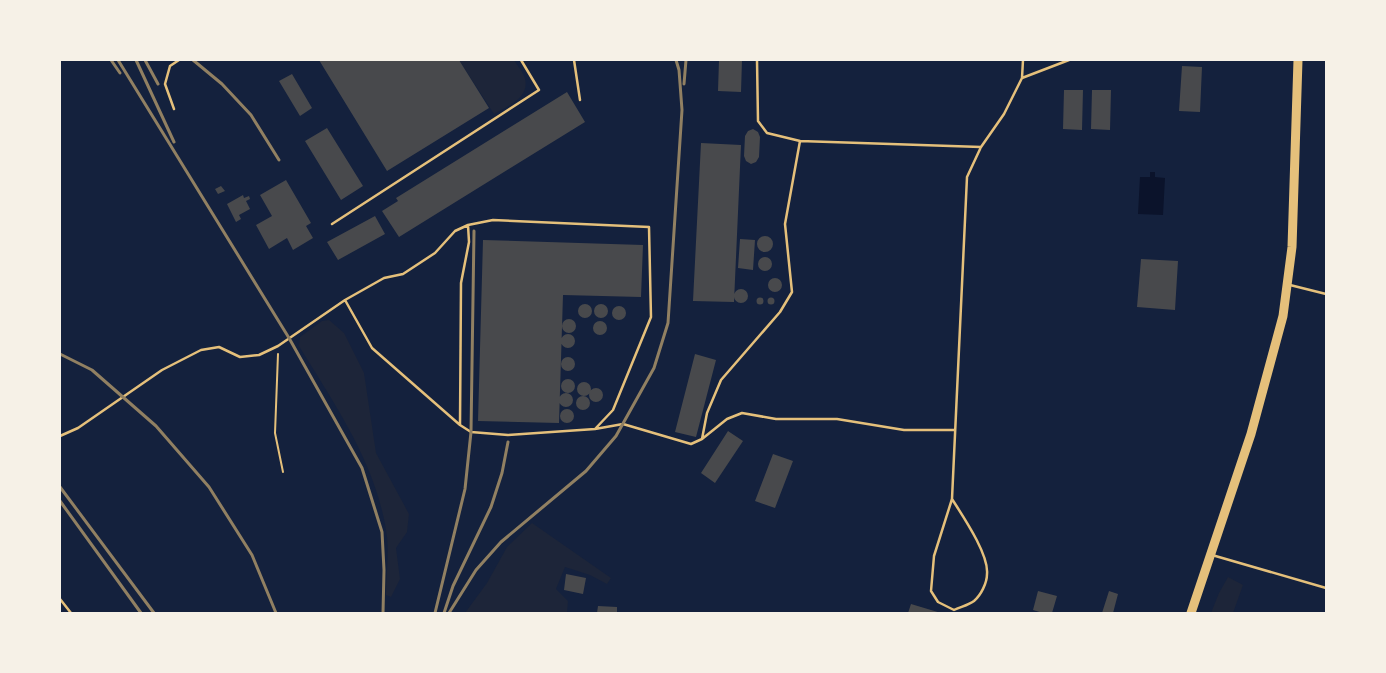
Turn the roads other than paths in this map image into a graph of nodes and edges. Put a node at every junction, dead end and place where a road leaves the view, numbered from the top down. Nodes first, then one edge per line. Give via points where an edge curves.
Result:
1 (179, 60) edge
2 (521, 60) edge
3 (574, 60) edge
4 (757, 60) edge
5 (1023, 60) edge
6 (1069, 60) edge
7 (1298, 60) edge
8 (1022, 78) junction
9 (580, 100) dead end
10 (174, 109) dead end
11 (800, 141) junction
12 (981, 147) junction
13 (332, 224) dead end
14 (468, 225) junction
15 (1287, 284) junction
16 (1326, 294) edge
17 (345, 300) junction
18 (460, 425) junction
19 (595, 429) junction
20 (955, 430) junction
21 (60, 436) edge
22 (702, 439) junction
23 (952, 499) junction
24 (1211, 555) junction
25 (1326, 588) edge
26 (60, 599) edge
27 (71, 613) edge
28 (1191, 613) edge

1 - 10 lane via 170,66 165,84
2 - 13 lane via 540,90
3 - 9 lane
4 - 11 lane via 758,121 766,133
5 - 8 lane
6 - 8 lane
7 - 15 main road via 1292,247
8 - 12 lane via 1004,114
11 - 12 lane
11 - 22 lane via 785,224 792,292 780,312 721,380 707,413
12 - 20 lane via 967,177
14 - 17 lane via 455,231 435,253 403,274 384,278
14 - 18 lane via 469,242 461,283
14 - 19 lane via 493,220 650,227 651,317 613,410
15 - 16 lane
15 - 24 main road via 1283,316 1250,434
17 - 18 lane via 372,348
17 - 21 lane via 278,346 259,355 240,357 219,347 201,350 162,370 78,428
18 - 19 lane via 471,432 508,435
19 - 22 lane via 623,424 691,444
20 - 22 lane via 904,430 836,419 776,419 742,413 726,419
20 - 23 lane
23 - 23 lane via 970,527 988,573 984,587 973,601 954,610 938,602 931,591 934,556
24 - 25 lane
24 - 28 main road
26 - 27 lane

